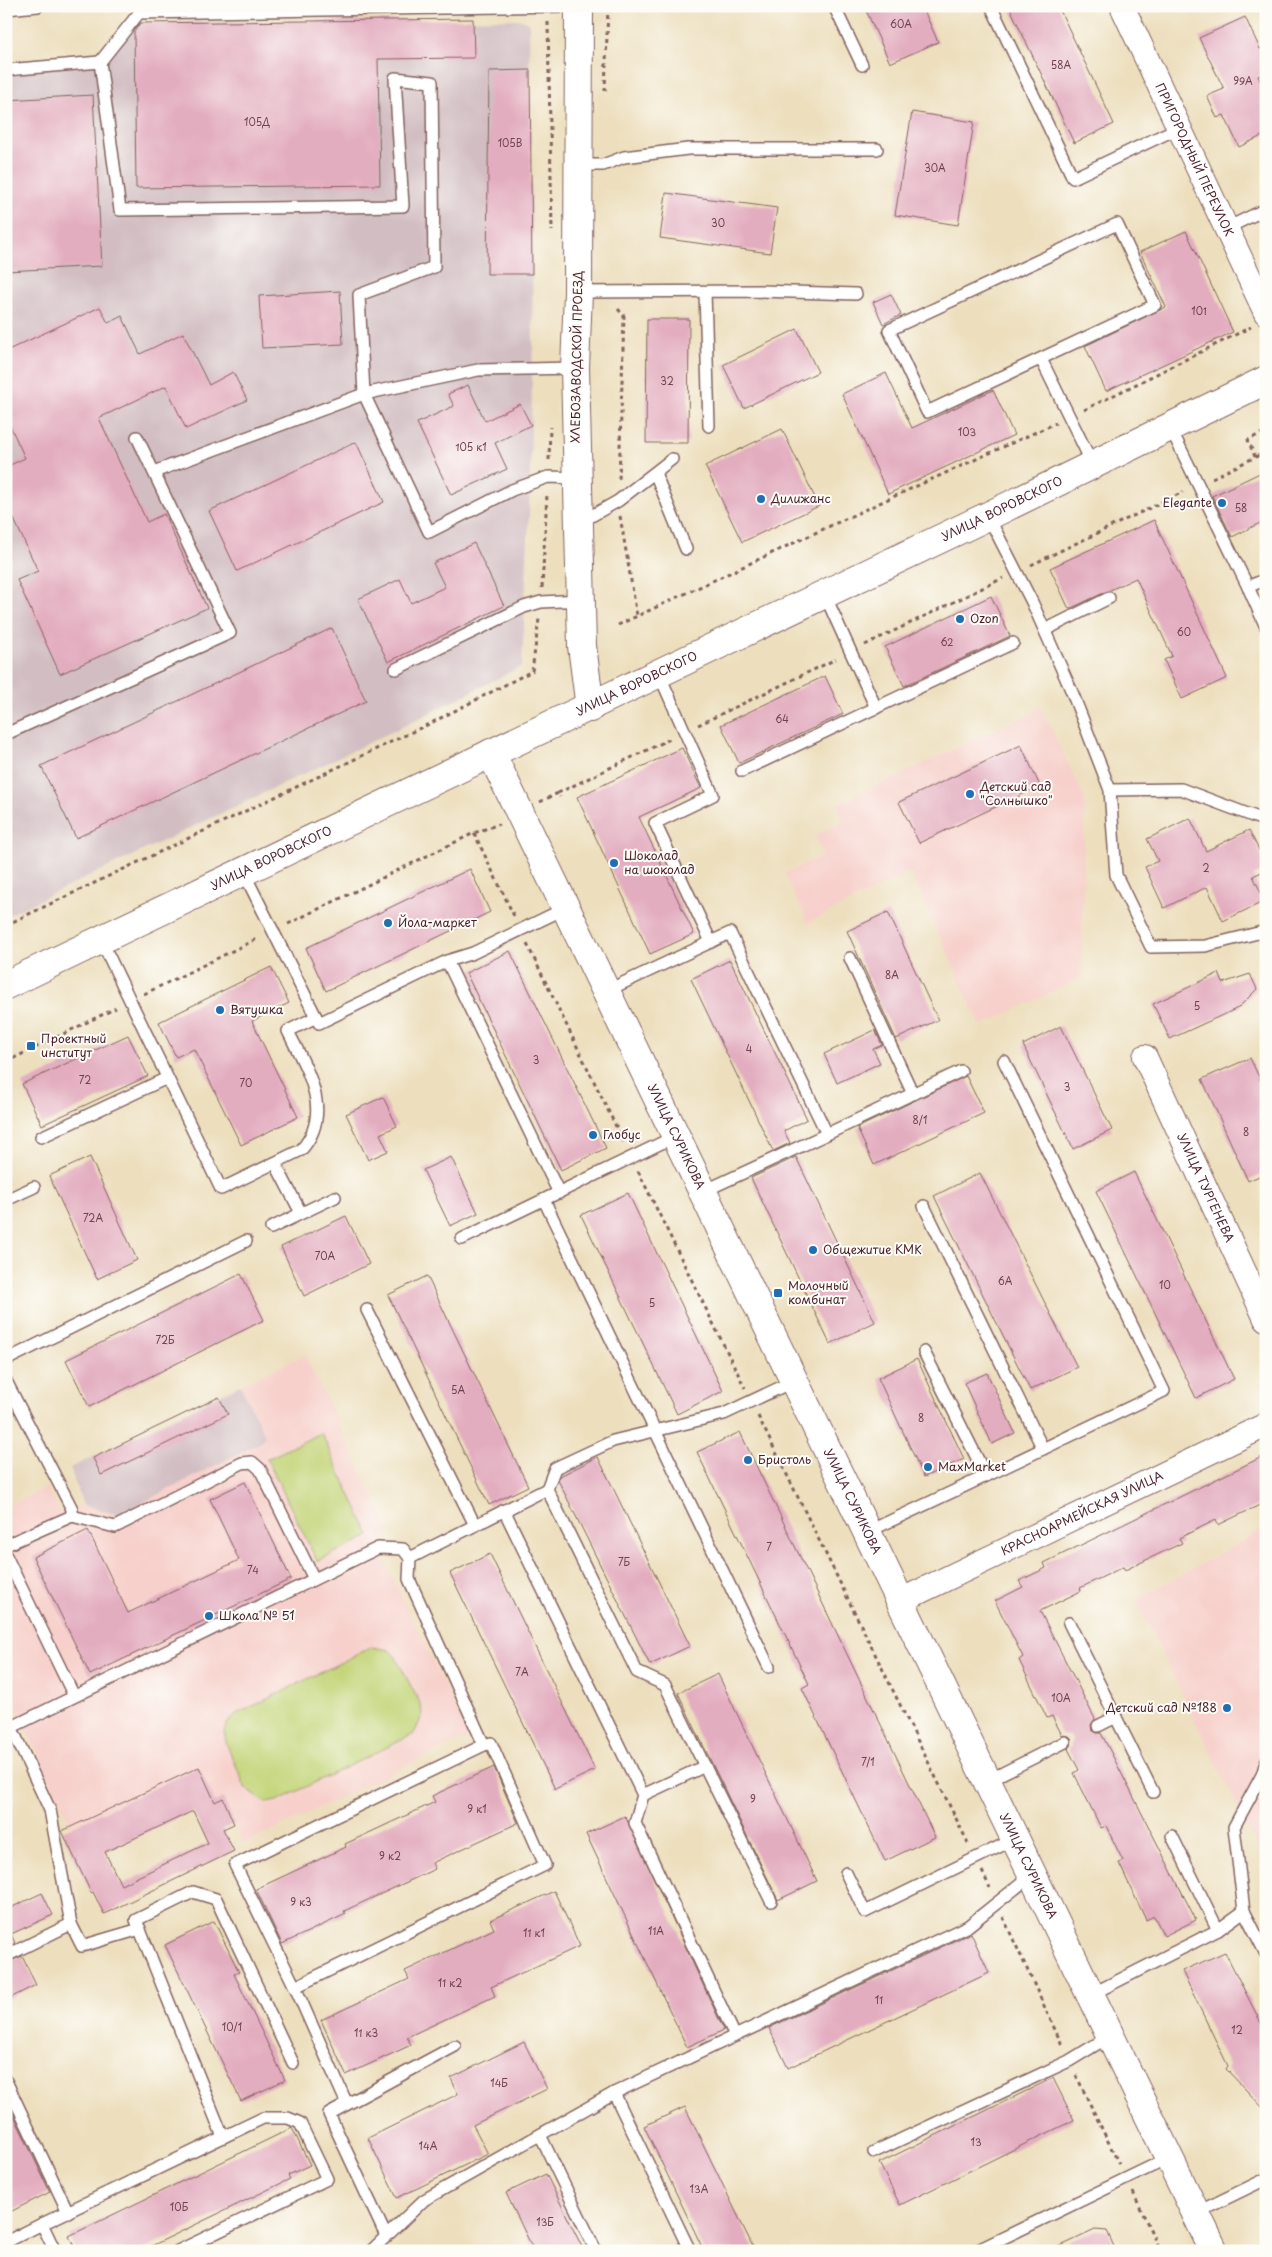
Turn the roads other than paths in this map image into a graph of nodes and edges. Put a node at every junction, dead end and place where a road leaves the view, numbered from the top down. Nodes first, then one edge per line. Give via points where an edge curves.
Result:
1 (38, 6) edge
2 (563, 6) edge
3 (579, 6) edge
4 (834, 6) edge
5 (991, 6) edge
6 (1122, 6) edge
7 (548, 7) edge
8 (6, 8) edge
9 (100, 62) junction
10 (862, 65) dead end
11 (6, 70) edge
12 (1178, 128) junction
13 (877, 149) dead end
14 (579, 165) junction
15 (1266, 210) edge
16 (1225, 229) junction
17 (591, 292) junction
18 (704, 292) junction
19 (856, 294) dead end
20 (1259, 319) edge
21 (1041, 359) junction
22 (575, 368) junction
23 (1266, 380) edge
24 (364, 394) junction
25 (709, 426) dead end
26 (1170, 427) junction
27 (137, 437) dead end
28 (672, 459) dead end
29 (1094, 465) junction
30 (154, 472) junction
31 (655, 473) junction
32 (577, 478) junction
33 (988, 516) junction
34 (578, 524) junction
35 (686, 549) dead end
36 (1266, 578) edge
37 (1248, 587) junction
38 (825, 595) junction
39 (1110, 598) dead end
40 (581, 600) junction
41 (1266, 627) edge
42 (1045, 630) junction
43 (1013, 643) dead end
44 (396, 669) dead end
45 (659, 674) junction
46 (590, 708) junction
47 (876, 708) junction
48 (6, 734) edge
49 (491, 753) junction
50 (742, 771) dead end
51 (1110, 790) junction
52 (1266, 820) edge
53 (243, 871) junction
54 (566, 908) junction
55 (1266, 930) edge
56 (101, 940) junction
57 (711, 942) junction
58 (850, 958) dead end
59 (447, 962) junction
60 (6, 985) edge
61 (606, 991) junction
62 (316, 1017) junction
63 (1145, 1057) dead end
64 (1004, 1061) dead end
65 (961, 1071) dead end
66 (167, 1078) junction
67 (913, 1094) junction
68 (827, 1134) junction
69 (676, 1136) junction
70 (41, 1137) dead end
71 (275, 1163) junction
72 (34, 1187) dead end
73 (559, 1192) junction
74 (702, 1192) junction
75 (335, 1197) dead end
76 (6, 1200) edge
77 (544, 1200) junction
78 (924, 1206) dead end
79 (301, 1213) junction
80 (271, 1228) dead end
81 (462, 1239) dead end
82 (246, 1241) dead end
83 (367, 1310) dead end
84 (1266, 1319) edge
85 (924, 1352) dead end
86 (6, 1360) edge
87 (6, 1381) edge
88 (794, 1381) junction
89 (1266, 1426) edge
90 (655, 1431) junction
91 (1043, 1449) junction
92 (986, 1476) junction
93 (547, 1489) junction
94 (504, 1510) junction
95 (72, 1516) junction
96 (475, 1525) junction
97 (867, 1532) junction
98 (6, 1545) edge
99 (6, 1556) edge
100 (410, 1558) junction
101 (314, 1579) junction
102 (900, 1601) junction
103 (1070, 1623) dead end
104 (769, 1667) dead end
105 (74, 1696) junction
106 (6, 1716) edge
107 (1116, 1717) junction
108 (1098, 1726) dead end
109 (12, 1727) junction
110 (1065, 1742) dead end
111 (484, 1746) junction
112 (1266, 1762) edge
113 (704, 1766) junction
114 (987, 1780) junction
115 (1153, 1792) dead end
116 (643, 1794) junction
117 (1172, 1836) dead end
118 (1015, 1838) junction
119 (846, 1873) dead end
120 (1032, 1875) junction
121 (771, 1901) dead end
122 (1244, 1911) junction
123 (71, 1924) junction
124 (140, 1929) junction
125 (1218, 1930) junction
126 (1266, 1954) edge
127 (6, 1956) edge
128 (295, 1987) junction
129 (1090, 1995) junction
130 (736, 2036) junction
131 (1110, 2036) junction
132 (455, 2046) dead end
133 (293, 2063) dead end
134 (6, 2081) edge
135 (614, 2093) junction
136 (347, 2104) junction
137 (540, 2135) junction
138 (222, 2137) junction
139 (874, 2152) dead end
140 (1169, 2158) junction
141 (1266, 2179) edge
142 (68, 2212) junction
143 (1196, 2212) junction
144 (42, 2224) junction
145 (386, 2236) junction
146 (6, 2242) edge
147 (55, 2251) edge
148 (178, 2251) edge
149 (371, 2251) edge
150 (596, 2251) edge
151 (690, 2251) edge
152 (976, 2251) edge
153 (1214, 2251) edge

1 - 8 lane
2 - 7 lane
3 - 14 street, ХЛЕБОЗАВОДСКОЙ ПРОЕЗД
4 - 10 lane
5 - 12 lane via 1073,178
6 - 12 street, ПРИГОРОДНЫЙ ПЕРЕУЛОК
7 - 9 lane via 139,13
9 - 11 lane
9 - 24 lane via 120,210 403,206 395,78 432,82 434,266 359,295
12 - 16 street, ПРИГОРОДНЫЙ ПЕРЕУЛОК
13 - 14 lane via 688,149 624,157 603,165
14 - 17 street, ХЛЕБОЗАВОДСКОЙ ПРОЕЗД
15 - 16 lane
16 - 20 street, ПРИГОРОДНЫЙ ПЕРЕУЛОК
17 - 18 lane
17 - 22 street, ХЛЕБОЗАВОДСКОЙ ПРОЕЗД
18 - 19 lane
18 - 25 lane
21 - 21 lane via 927,412 889,330 1117,224 1155,306
21 - 29 lane
22 - 24 lane via 478,370
22 - 32 street, ХЛЕБОЗАВОДСКОЙ ПРОЕЗД
23 - 26 street, УЛИЦА ВОРОВСКОГО
24 - 30 lane
24 - 32 lane via 429,532 512,490 548,477
26 - 29 street, УЛИЦА ВОРОВСКОГО
26 - 37 lane
27 - 30 lane
28 - 31 lane
29 - 33 street, УЛИЦА ВОРОВСКОГО
30 - 48 lane via 230,633
31 - 34 lane via 618,501
31 - 35 lane
32 - 34 street, ХЛЕБОЗАВОДСКОЙ ПРОЕЗД
33 - 38 street, УЛИЦА ВОРОВСКОГО
33 - 42 lane
34 - 40 street, ХЛЕБОЗАВОДСКОЙ ПРОЕЗД
36 - 37 lane
37 - 41 lane
38 - 45 street, УЛИЦА ВОРОВСКОГО
38 - 47 lane
39 - 42 lane
40 - 44 lane via 541,602 514,611
40 - 46 street, ХЛЕБОЗАВОДСКОЙ ПРОЕЗД via 582,646
42 - 51 lane
43 - 47 lane
45 - 46 street, УЛИЦА ВОРОВСКОГО
45 - 57 lane via 713,795 654,822
46 - 49 street, УЛИЦА ВОРОВСКОГО
47 - 50 lane
49 - 53 street, УЛИЦА ВОРОВСКОГО
49 - 54 street, УЛИЦА СУРИКОВА
51 - 52 lane via 1181,789
51 - 55 lane via 1116,875 1151,947 1205,946
53 - 56 street, УЛИЦА ВОРОВСКОГО
53 - 62 lane
54 - 59 lane via 473,953
54 - 61 street, УЛИЦА СУРИКОВА
56 - 60 street, УЛИЦА ВОРОВСКОГО
56 - 66 lane
57 - 61 lane
57 - 68 lane via 730,933
58 - 67 lane
59 - 62 lane via 318,1023
59 - 73 lane
61 - 69 street, УЛИЦА СУРИКОВА
62 - 71 lane via 288,1030 318,1102 315,1126 301,1150
63 - 84 street, УЛИЦА ТУРГЕНЕВА
64 - 91 lane via 1164,1391
65 - 67 lane
66 - 70 lane
66 - 71 lane via 221,1189
67 - 68 lane
68 - 74 lane
69 - 73 lane
69 - 74 street, УЛИЦА СУРИКОВА
71 - 79 lane
72 - 76 lane
73 - 77 lane
74 - 88 street, УЛИЦА СУРИКОВА
75 - 79 lane
77 - 81 lane
77 - 90 lane
78 - 91 lane
79 - 80 lane
82 - 86 lane
83 - 96 lane
85 - 92 lane
87 - 95 lane via 72,1509
88 - 90 lane via 724,1414
88 - 97 street, УЛИЦА СУРИКОВА
89 - 102 street, КРАСНОАРМЕЙСКАЯ УЛИЦА
90 - 93 lane via 613,1440 555,1468
90 - 104 lane
91 - 92 lane
92 - 97 lane
93 - 94 lane
93 - 113 lane via 636,1672 665,1685
94 - 96 lane
94 - 116 lane
95 - 98 lane
95 - 101 lane via 115,1527 242,1463 252,1462 260,1469
96 - 100 lane
97 - 102 street, УЛИЦА СУРИКОВА
99 - 105 lane
100 - 101 lane via 403,1549 378,1548
100 - 111 lane via 409,1579
101 - 105 lane
102 - 114 street, УЛИЦА СУРИКОВА
103 - 107 lane
105 - 109 lane
106 - 109 lane
107 - 108 lane
107 - 115 lane
109 - 123 lane via 50,1810
110 - 114 lane
111 - 128 lane via 235,1865
111 - 128 lane via 491,1743 545,1865
112 - 122 lane via 1234,1827
113 - 116 lane
113 - 121 lane
114 - 118 street, УЛИЦА СУРИКОВА
116 - 130 lane via 635,1823
117 - 125 lane
118 - 119 lane via 865,1912
118 - 120 street, УЛИЦА СУРИКОВА
120 - 129 street, УЛИЦА СУРИКОВА
120 - 130 lane via 968,1926
122 - 125 lane
122 - 126 lane
123 - 124 lane via 82,1946
123 - 127 lane
124 - 133 lane via 136,1920 193,1892 216,1899
124 - 138 lane
125 - 129 lane
128 - 136 lane
129 - 131 street, УЛИЦА СУРИКОВА
130 - 135 lane
131 - 139 lane via 1069,2061
131 - 140 street, УЛИЦА СУРИКОВА
132 - 136 lane
134 - 142 lane
135 - 137 lane
135 - 151 lane
136 - 145 lane via 330,2114
137 - 145 lane via 424,2200
137 - 150 lane
138 - 142 lane
138 - 148 lane via 262,2118 288,2118 300,2123 327,2179
140 - 143 street, УЛИЦА СУРИКОВА
140 - 152 lane
141 - 143 lane
142 - 144 lane
143 - 153 street, УЛИЦА СУРИКОВА
144 - 146 lane
144 - 147 lane
145 - 149 lane

